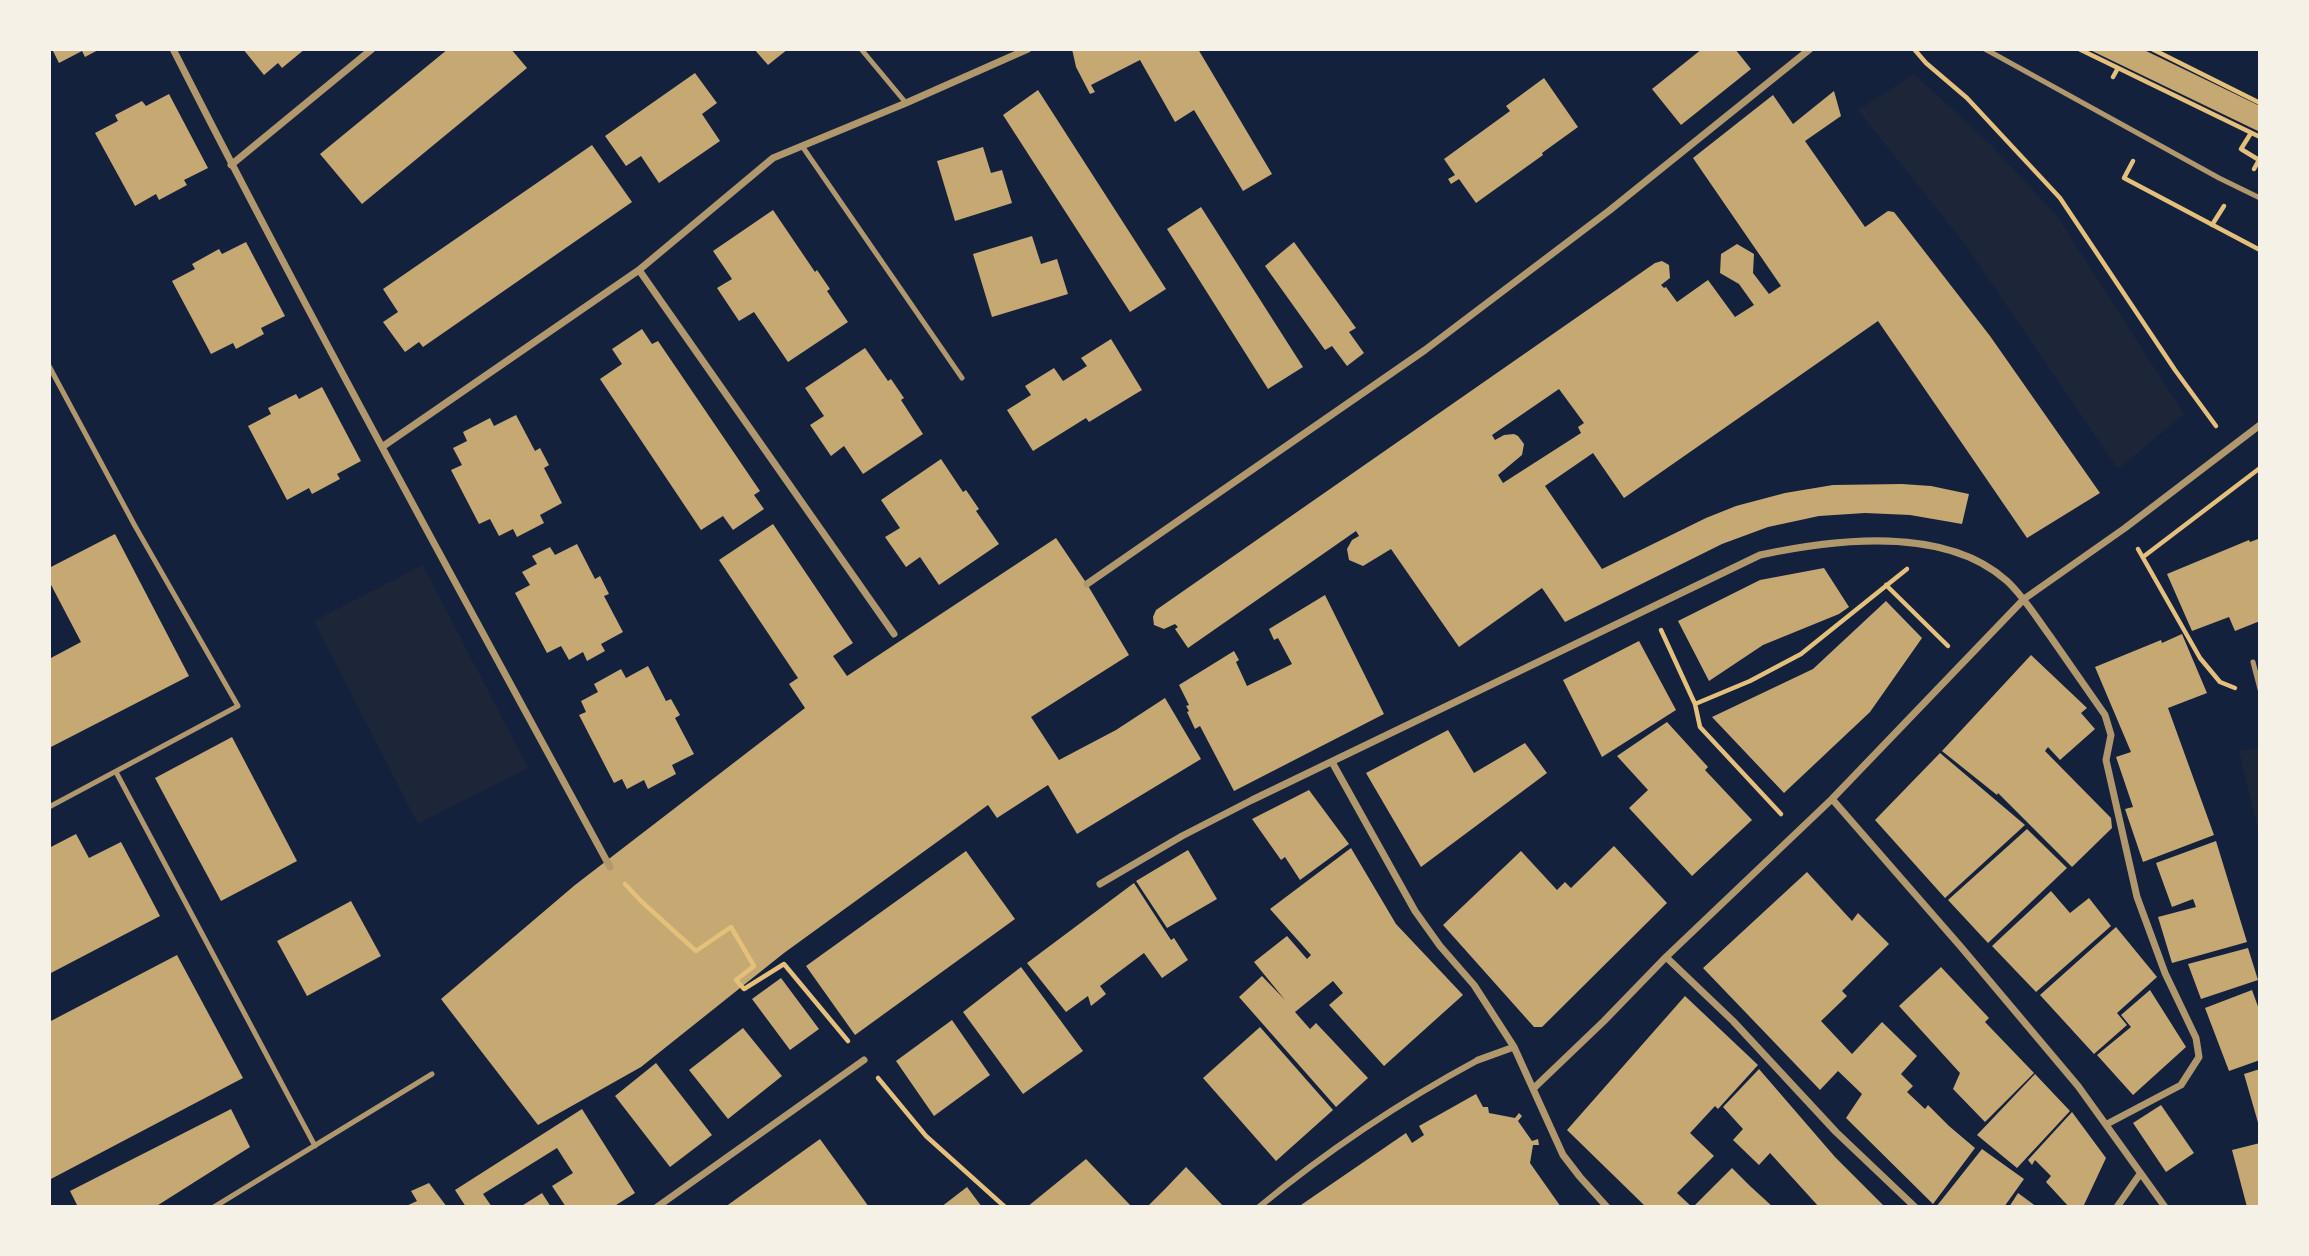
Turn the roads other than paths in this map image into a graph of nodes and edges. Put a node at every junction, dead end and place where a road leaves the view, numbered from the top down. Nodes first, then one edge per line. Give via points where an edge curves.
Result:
1 (173, 49) edge
2 (372, 49) edge
3 (861, 49) edge
4 (1028, 49) edge
5 (1810, 49) edge
6 (1985, 49) edge
7 (906, 103) junction
8 (802, 146) junction
9 (231, 164) junction
10 (2260, 198) edge
11 (639, 270) junction
12 (49, 366) edge
13 (962, 379) dead end
14 (2260, 425) edge
15 (382, 447) junction
16 (1087, 584) dead end
17 (2024, 599) junction
18 (894, 634) dead end
19 (2253, 662) dead end
20 (2260, 688) edge
21 (1332, 762) junction
22 (116, 772) junction
23 (1832, 799) junction
24 (49, 807) edge
25 (610, 867) dead end
26 (1100, 884) dead end
27 (1666, 957) junction
28 (1514, 1047) junction
29 (864, 1060) road end
30 (1478, 1060) joint
31 (432, 1074) dead end
32 (1534, 1088) junction
33 (2107, 1124) junction
34 (315, 1146) junction
35 (2140, 1174) junction
36 (1603, 1206) edge
37 (214, 1207) edge
38 (657, 1207) edge
39 (1259, 1207) edge
40 (1914, 1207) edge
41 (2117, 1207) edge
42 (2165, 1207) edge

1 - 9 street
2 - 9 street
3 - 7 lane
4 - 7 street
5 - 16 street via 1610,210 1425,350
6 - 10 lane
7 - 8 street
8 - 11 street via 773,158
8 - 13 lane
9 - 15 street
11 - 15 street
11 - 18 street
12 - 22 lane via 238,706
14 - 17 street
15 - 25 street
17 - 21 street via 1983,564 1934,547 1853,542 1772,552
17 - 23 street
17 - 33 street via 2105,715 2111,735 2106,760 2137,897 2165,973 2196,1038 2199,1057 2182,1086
19 - 20 lane
21 - 26 street via 1182,836
21 - 28 street via 1415,911 1474,985
22 - 24 lane
22 - 34 lane
23 - 27 street
23 - 33 street
27 - 32 street
27 - 40 street
28 - 30 street
28 - 32 street
29 - 38 street
30 - 39 street via 1399,1104
31 - 34 lane
32 - 36 street via 1563,1155
33 - 35 street
34 - 37 lane
35 - 41 street
35 - 42 street

